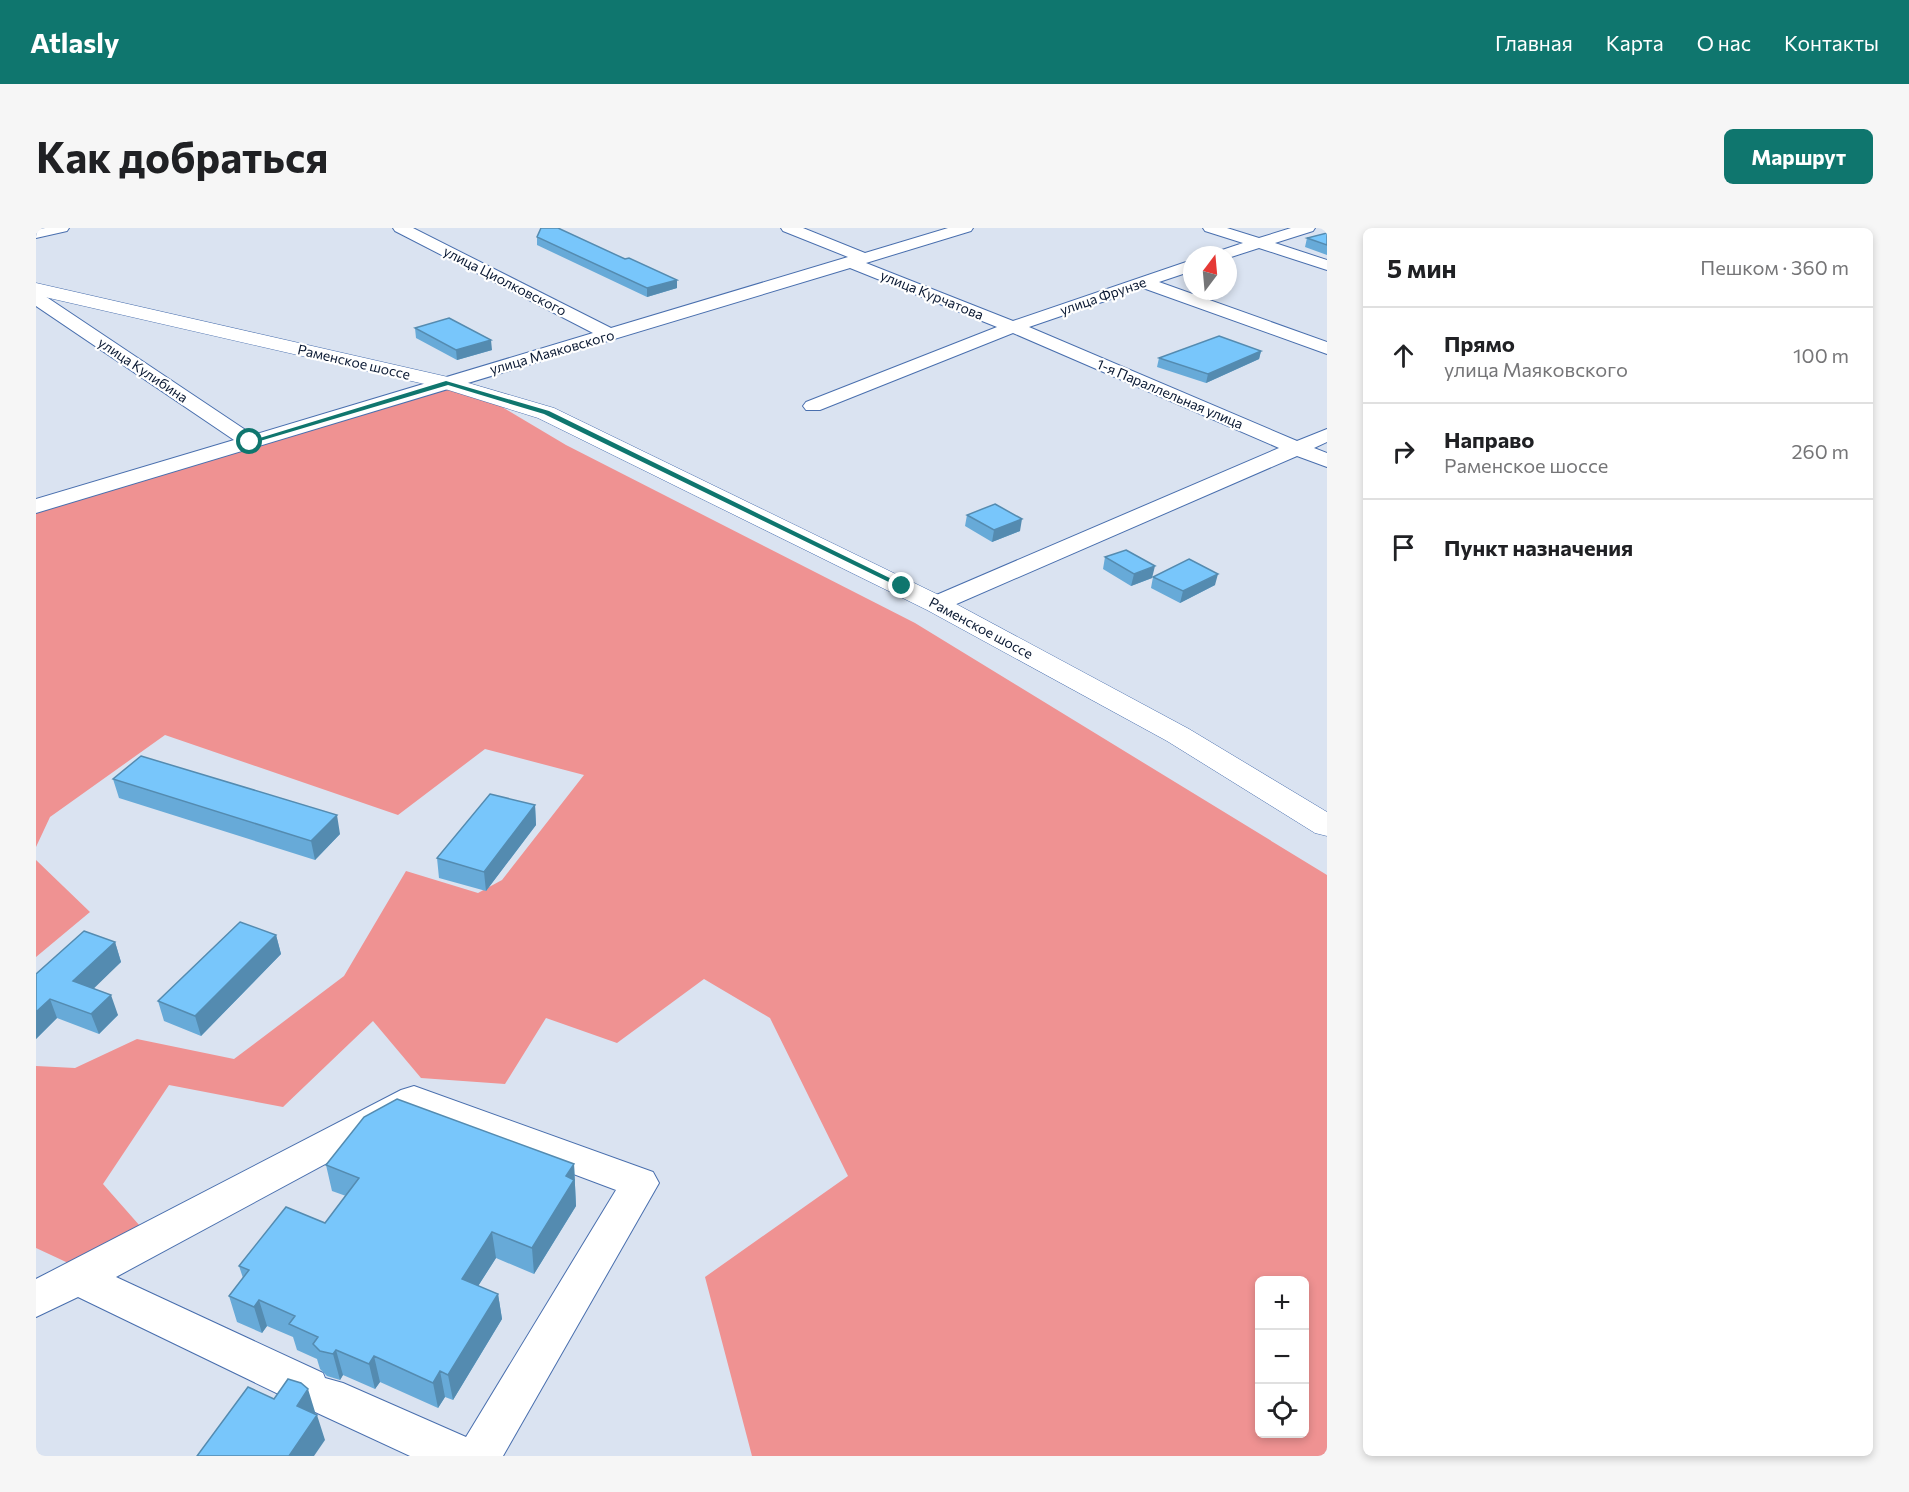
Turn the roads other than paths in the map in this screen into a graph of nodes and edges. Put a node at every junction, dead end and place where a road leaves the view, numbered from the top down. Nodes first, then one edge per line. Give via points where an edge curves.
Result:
1 (61, 228) edge
2 (401, 228) edge
3 (789, 228) edge
4 (965, 228) edge
5 (1211, 228) edge
6 (1307, 228) edge
7 (36, 233) edge
8 (1259, 243) junction
9 (1237, 250) edge
10 (857, 260) junction
11 (1327, 265) edge
12 (1183, 268) edge
13 (1143, 282) junction
14 (36, 289) edge
15 (36, 298) edge
16 (1013, 327) junction
17 (610, 335) junction
18 (1327, 348) edge
19 (448, 383) junction
20 (813, 406) dead end
21 (1327, 435) edge
22 (250, 442) junction
23 (1298, 448) junction
24 (1327, 461) edge
25 (36, 506) edge
26 (936, 604) junction
27 (1327, 826) edge
28 (78, 1278) junction
29 (36, 1299) edge
30 (458, 1456) edge
31 (479, 1456) edge

1 - 7 street
2 - 17 street, улица Циолковского
3 - 10 street, улица Курчатова
4 - 10 street, улица Маяковского
5 - 8 street
6 - 8 street
8 - 9 street
8 - 11 street
10 - 16 street, улица Курчатова
10 - 17 street, улица Маяковского
12 - 13 street, улица Фрунзе
13 - 16 street, улица Фрунзе
13 - 18 street
14 - 19 main road, Раменское шоссе
15 - 22 street, улица Кулибина
16 - 20 street, улица Фрунзе
16 - 23 street, 1-я Параллельная улица
17 - 19 street, улица Маяковского
19 - 22 street, улица Маяковского
19 - 26 main road, Раменское шоссе via 546,413
21 - 23 street
22 - 25 street, улица Маяковского
23 - 24 street, 1-я Параллельная улица
23 - 26 street
26 - 27 main road, Раменское шоссе via 1178,735
28 - 29 street
28 - 30 street
28 - 31 street via 414,1100 640,1183

